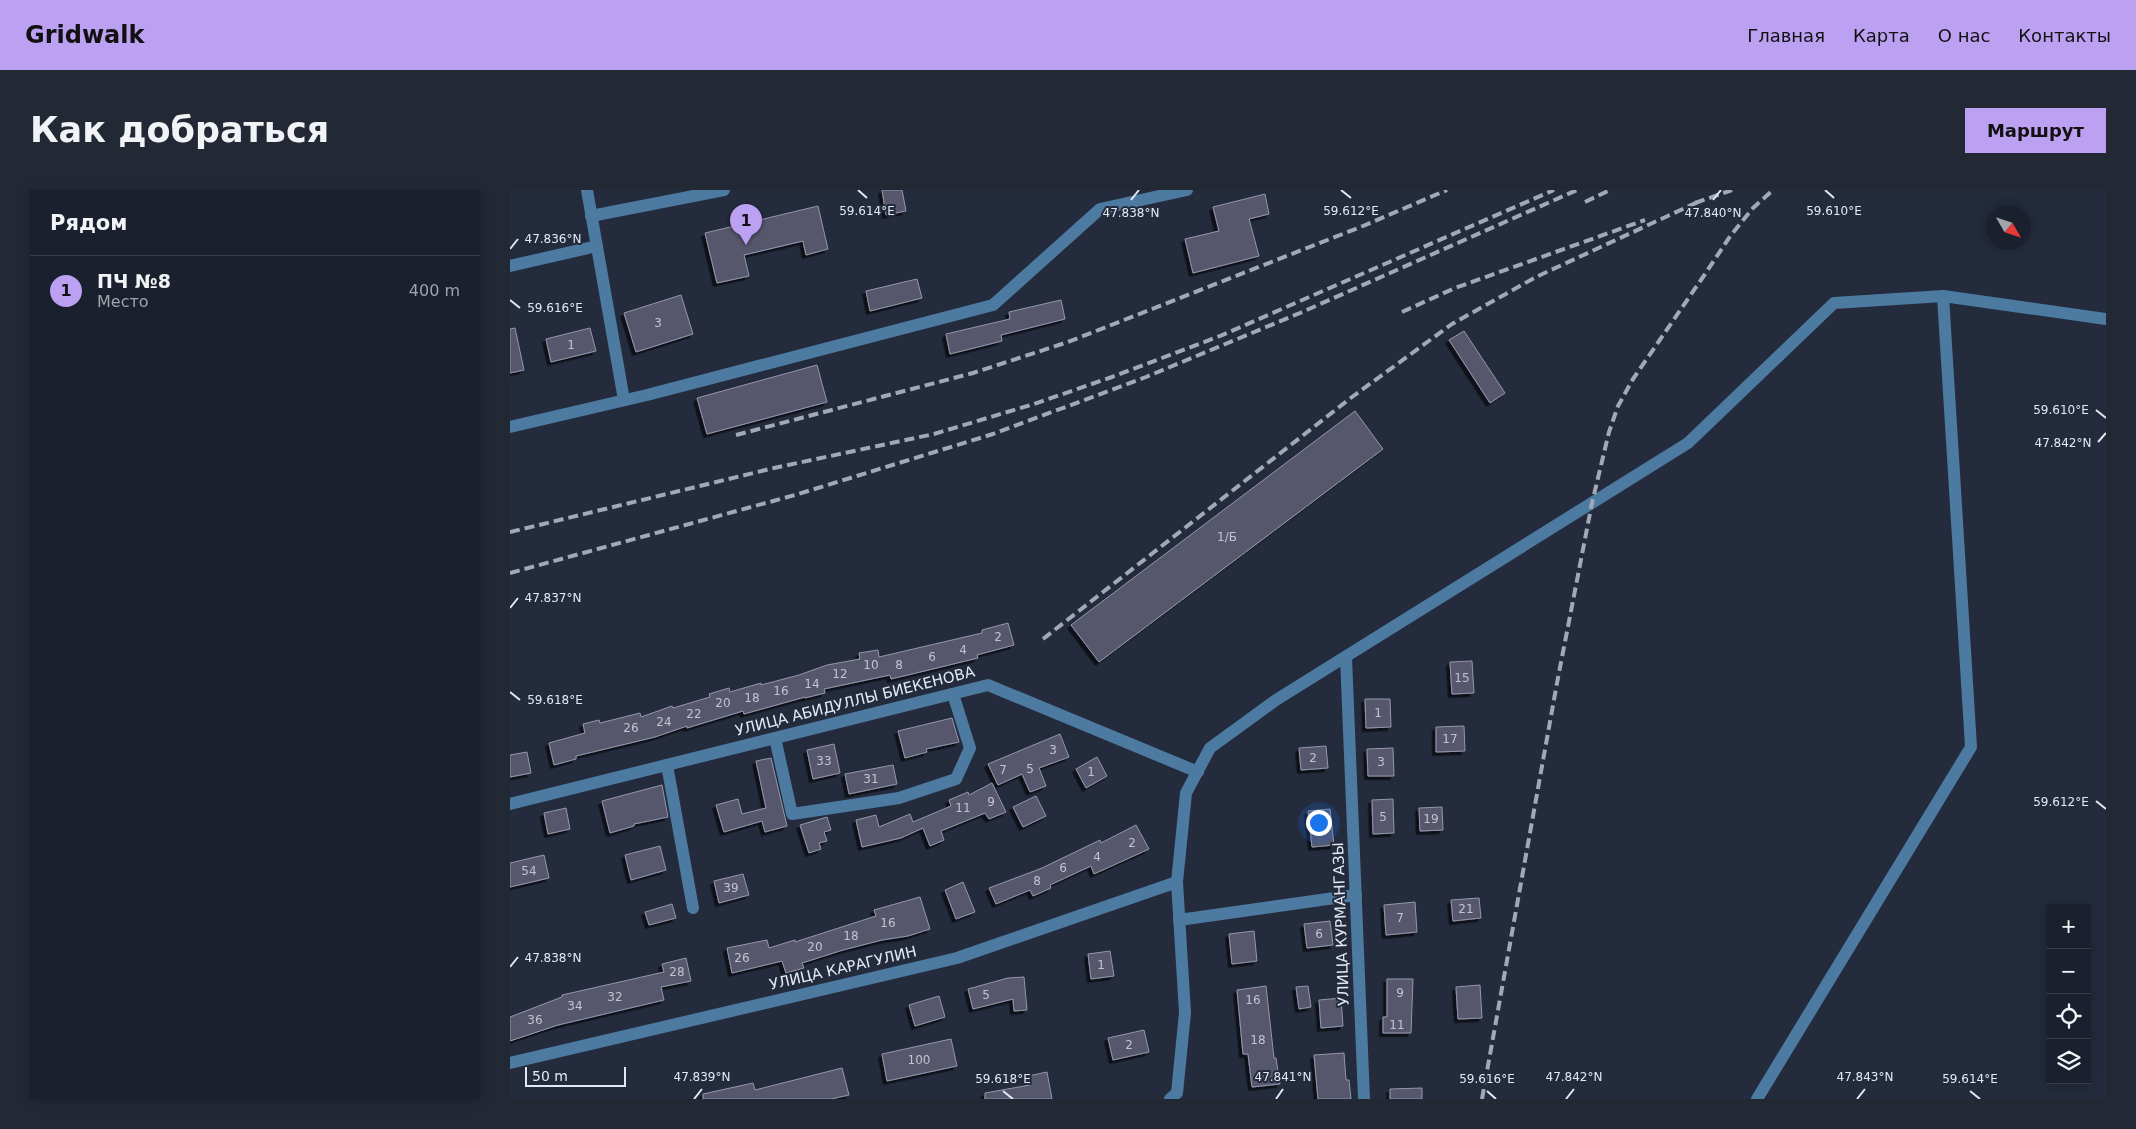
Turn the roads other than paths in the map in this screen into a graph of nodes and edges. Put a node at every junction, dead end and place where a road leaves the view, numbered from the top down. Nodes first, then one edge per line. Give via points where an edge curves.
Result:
1 (586, 190) edge
2 (724, 190) edge
3 (1188, 190) edge
4 (591, 216) junction
5 (597, 246) junction
6 (510, 266) edge
7 (1943, 296) junction
8 (2106, 319) edge
9 (624, 400) junction
10 (510, 427) edge
11 (1346, 657) junction
12 (953, 694) junction
13 (775, 738) junction
14 (666, 765) junction
15 (1198, 772) junction
16 (510, 804) edge
17 (1177, 882) junction
18 (1356, 894) junction
19 (694, 908) dead end
20 (1179, 920) junction
21 (510, 1063) edge
22 (1170, 1099) edge
23 (1364, 1099) edge
24 (1757, 1099) edge

1 - 4 street
2 - 4 street
3 - 9 street via 1100,209 993,305
4 - 5 street
5 - 6 street
5 - 9 street
7 - 8 street
7 - 11 street via 1834,303 1688,443
7 - 24 street via 1970,747
9 - 10 street
11 - 15 street via 1276,700 1210,748
11 - 18 street, УЛИЦА КУРМАНГАЗЫ
12 - 13 street, УЛИЦА АБИДУЛЛЫ БИЕКЕНОВА
12 - 13 street via 970,748 956,779 899,798 792,814
12 - 15 street, УЛИЦА АБИДУЛЛЫ БИЕКЕНОВА via 988,685
13 - 14 street, УЛИЦА АБИДУЛЛЫ БИЕКЕНОВА
14 - 16 street, УЛИЦА АБИДУЛЛЫ БИЕКЕНОВА
14 - 19 street
15 - 17 street via 1186,793
17 - 20 street
17 - 21 street, УЛИЦА КАРАГУЛИН via 957,958
18 - 20 street
18 - 23 street, УЛИЦА КУРМАНГАЗЫ
20 - 22 street via 1185,1013 1177,1093

